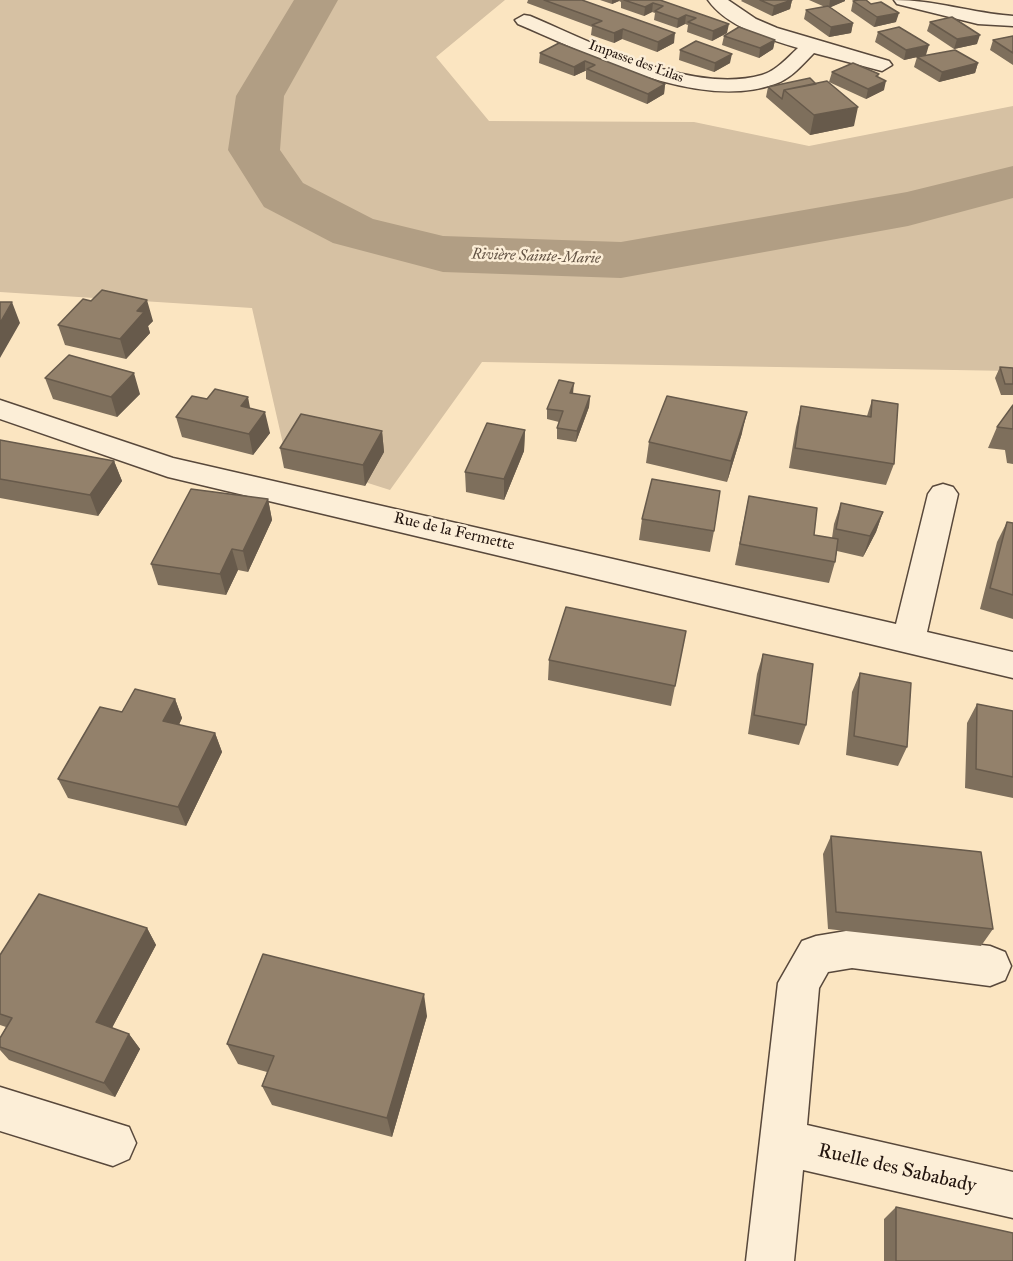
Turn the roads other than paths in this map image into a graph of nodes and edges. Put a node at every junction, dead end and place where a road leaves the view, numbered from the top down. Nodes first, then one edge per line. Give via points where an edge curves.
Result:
1 (717, 0) edge
2 (904, 0) edge
3 (524, 20) dead end
4 (1013, 21) edge
5 (811, 46) junction
6 (882, 65) dead end
7 (1, 411) edge
8 (943, 494) dead end
9 (909, 640) junction
10 (1013, 665) edge
11 (990, 966) dead end
12 (0, 1109) edge
13 (782, 1142) junction
14 (113, 1143) dead end
15 (1013, 1195) edge
16 (770, 1261) edge

1 - 5 street via 744,21
2 - 4 street via 978,19
3 - 5 street, Impasse des Lilas via 644,67 699,83 749,84 770,80
5 - 6 street
7 - 9 street, Rue de la Fermette via 168,467
8 - 9 street
9 - 10 street, Rue de la Fermette
11 - 13 street via 852,949 816,956 799,983
12 - 14 street
13 - 15 street, Ruelle des Sababady
13 - 16 street

